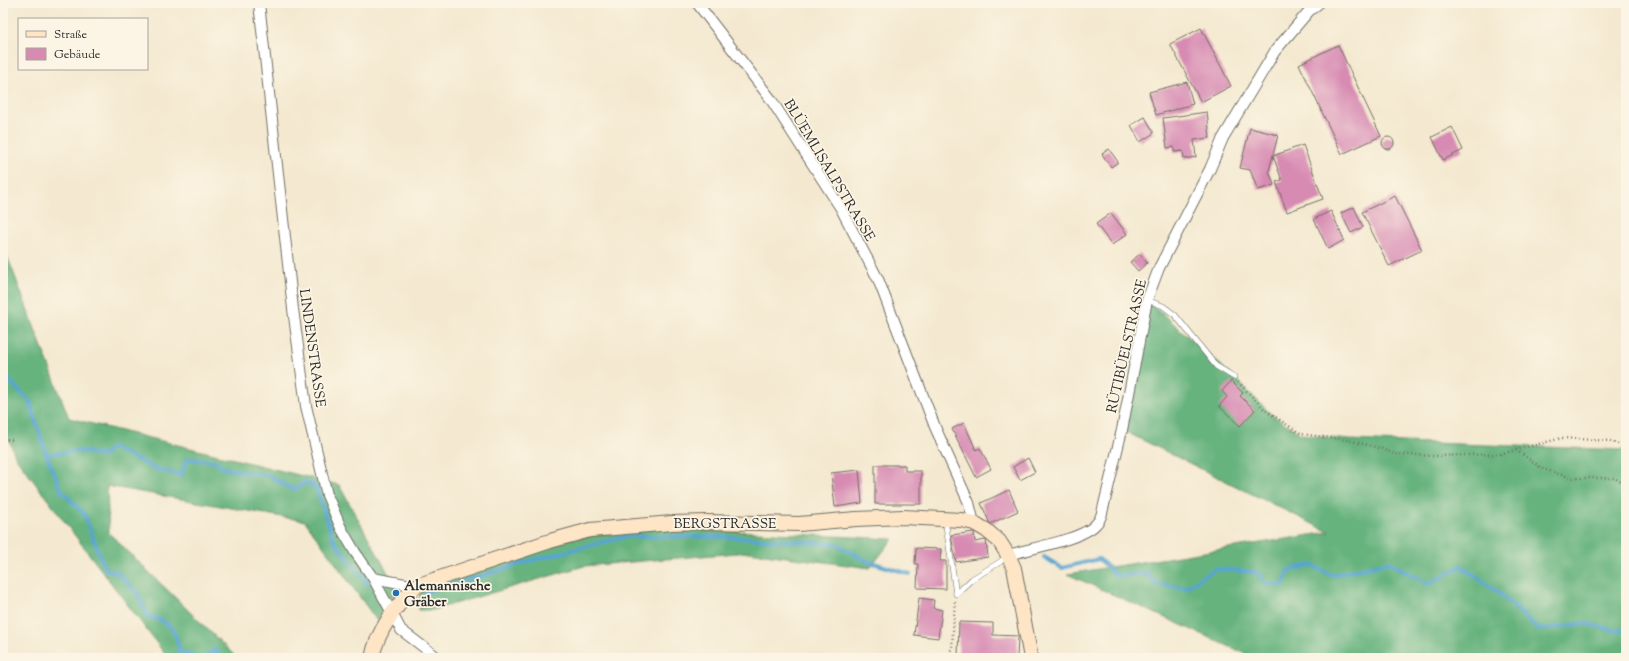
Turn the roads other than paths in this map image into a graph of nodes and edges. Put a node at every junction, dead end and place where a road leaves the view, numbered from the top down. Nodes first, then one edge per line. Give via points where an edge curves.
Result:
1 (259, 3) edge
2 (697, 3) edge
3 (1319, 3) edge
4 (1147, 300) junction
5 (1234, 377) road end
6 (945, 518) junction
7 (974, 523) junction
8 (1008, 555) junction
9 (373, 578) junction
10 (416, 586) junction
11 (392, 615) junction
12 (372, 658) edge
13 (438, 658) edge
14 (1031, 658) edge

1 - 9 street, LINDENSTRASSE via 306,406 327,495 341,528
2 - 7 street, BLÜEMLISALPSTRASSE via 770,98 840,207 875,272 935,427 969,503
3 - 4 street, RÜTIBÜELSTRASSE via 1275,51 1223,138 1210,169 1159,268
4 - 5 lane via 1163,306 1175,315 1216,366
4 - 8 street, RÜTIBÜELSTRASSE via 1120,438 1097,524 1068,538
6 - 7 street, BERGSTRASSE
6 - 8 lane via 956,594 972,579
6 - 10 street, BERGSTRASSE via 903,517 799,524 672,523 590,530
7 - 8 street, BERGSTRASSE via 1000,541
8 - 14 street, BERGSTRASSE via 1018,584
9 - 10 street
9 - 11 street, LINDENSTRASSE
10 - 11 street, BERGSTRASSE via 404,597
11 - 12 street, BERGSTRASSE via 380,634
11 - 13 street, LINDENSTRASSE via 401,630

